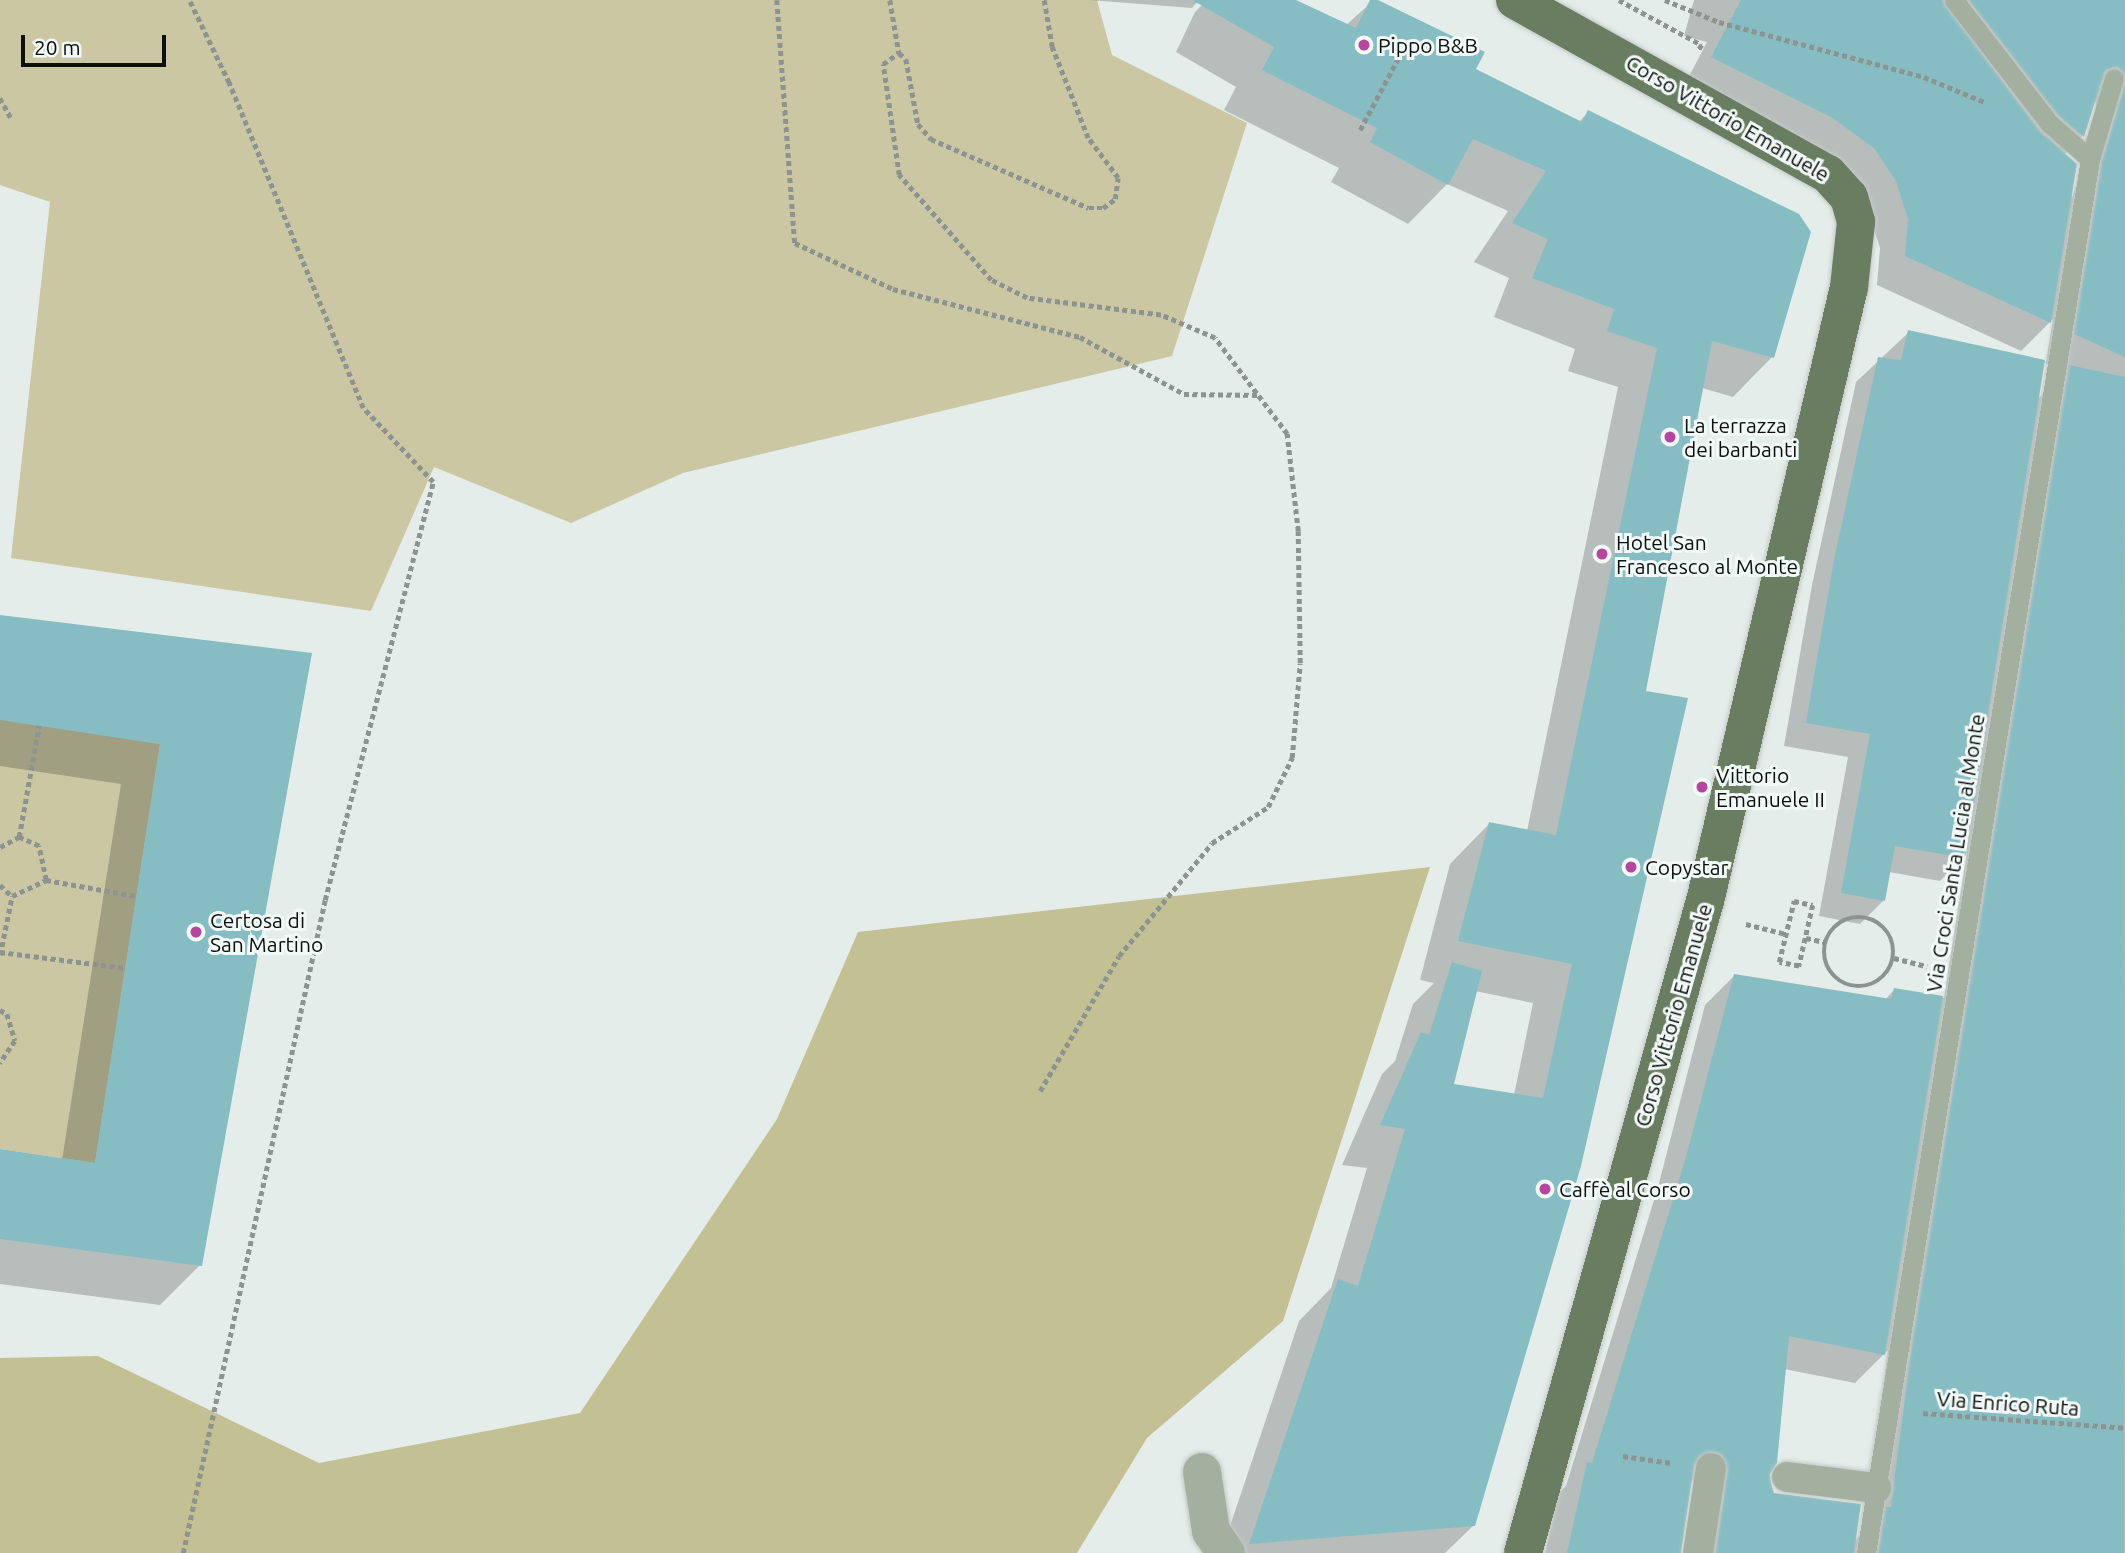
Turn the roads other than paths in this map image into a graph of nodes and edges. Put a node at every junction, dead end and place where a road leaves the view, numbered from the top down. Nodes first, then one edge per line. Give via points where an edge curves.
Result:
1 (1515, 0) edge
2 (1954, 0) edge
3 (2114, 78) dead end
4 (2090, 159) junction
5 (1712, 1468) dead end
6 (1202, 1472) dead end
7 (1787, 1477) dead end
8 (1877, 1488) junction
9 (1226, 1553) edge
10 (1523, 1553) edge
11 (1698, 1553) edge
12 (1866, 1553) edge

1 - 10 main road, Corso Vittorio Emanuele via 1828,174 1849,197 1856,222 1849,287 1706,897
2 - 4 lane via 2049,123
3 - 4 lane, Via Croci Santa Lucia al Monte
4 - 8 lane, Via Croci Santa Lucia al Monte
5 - 11 street
6 - 9 street via 1211,1531
7 - 8 street
8 - 12 lane, Via Croci Santa Lucia al Monte

